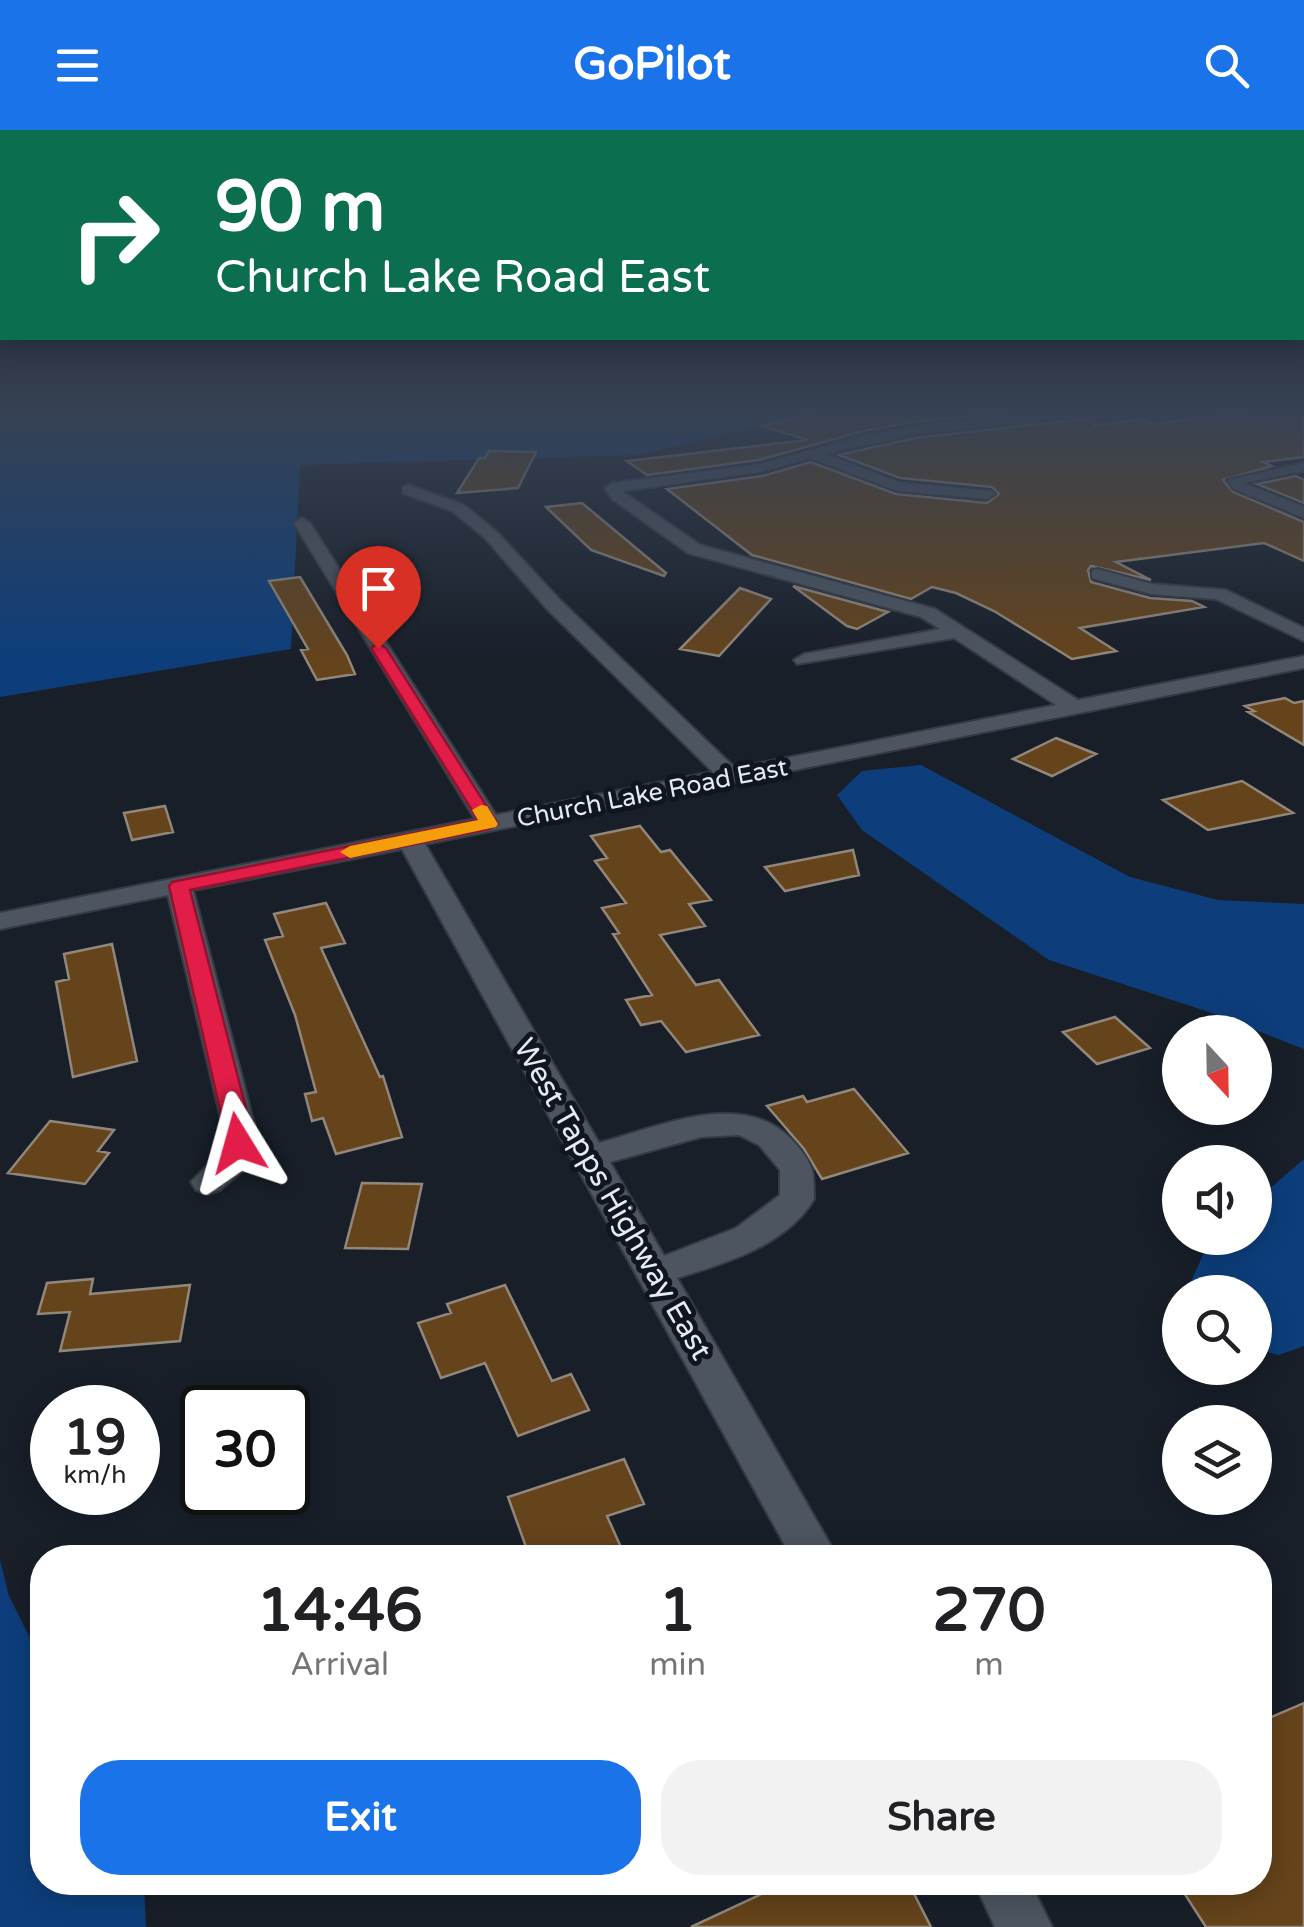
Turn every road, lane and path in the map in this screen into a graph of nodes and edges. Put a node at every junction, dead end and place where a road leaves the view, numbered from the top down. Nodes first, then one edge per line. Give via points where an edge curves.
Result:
1 (420, 494) edge
2 (616, 494) edge
3 (1258, 494) edge
4 (1304, 513) edge
5 (302, 523) dead end
6 (1098, 574) dead end
7 (960, 631) junction
8 (1304, 635) edge
9 (804, 660) dead end
10 (1298, 667) edge
11 (1074, 707) junction
12 (732, 778) junction
13 (489, 824) junction
14 (410, 840) junction
15 (179, 886) junction
16 (0, 921) edge
17 (589, 1158) junction
18 (208, 1182) dead end
19 (654, 1272) junction
20 (809, 1545) edge
21 (1007, 1895) edge
22 (1025, 1927) edge

1 - 12 street via 450,504 491,535
2 - 7 street via 694,549 894,600
3 - 4 street
5 - 13 street
6 - 8 street via 1150,589 1220,594
7 - 9 street
7 - 11 street
10 - 11 street, Church Lake Road East
11 - 12 street, Church Lake Road East
12 - 13 street, Church Lake Road East
13 - 14 street, Church Lake Road East
14 - 15 street, Church Lake Road East
14 - 17 street, West Tapps Highway East
15 - 16 street, Church Lake Road East
15 - 18 street via 239,1128 233,1161
17 - 19 street, West Tapps Highway East
17 - 19 street via 701,1126 744,1124 771,1137 797,1168 798,1200 770,1227
19 - 20 street, West Tapps Highway East
21 - 22 street

